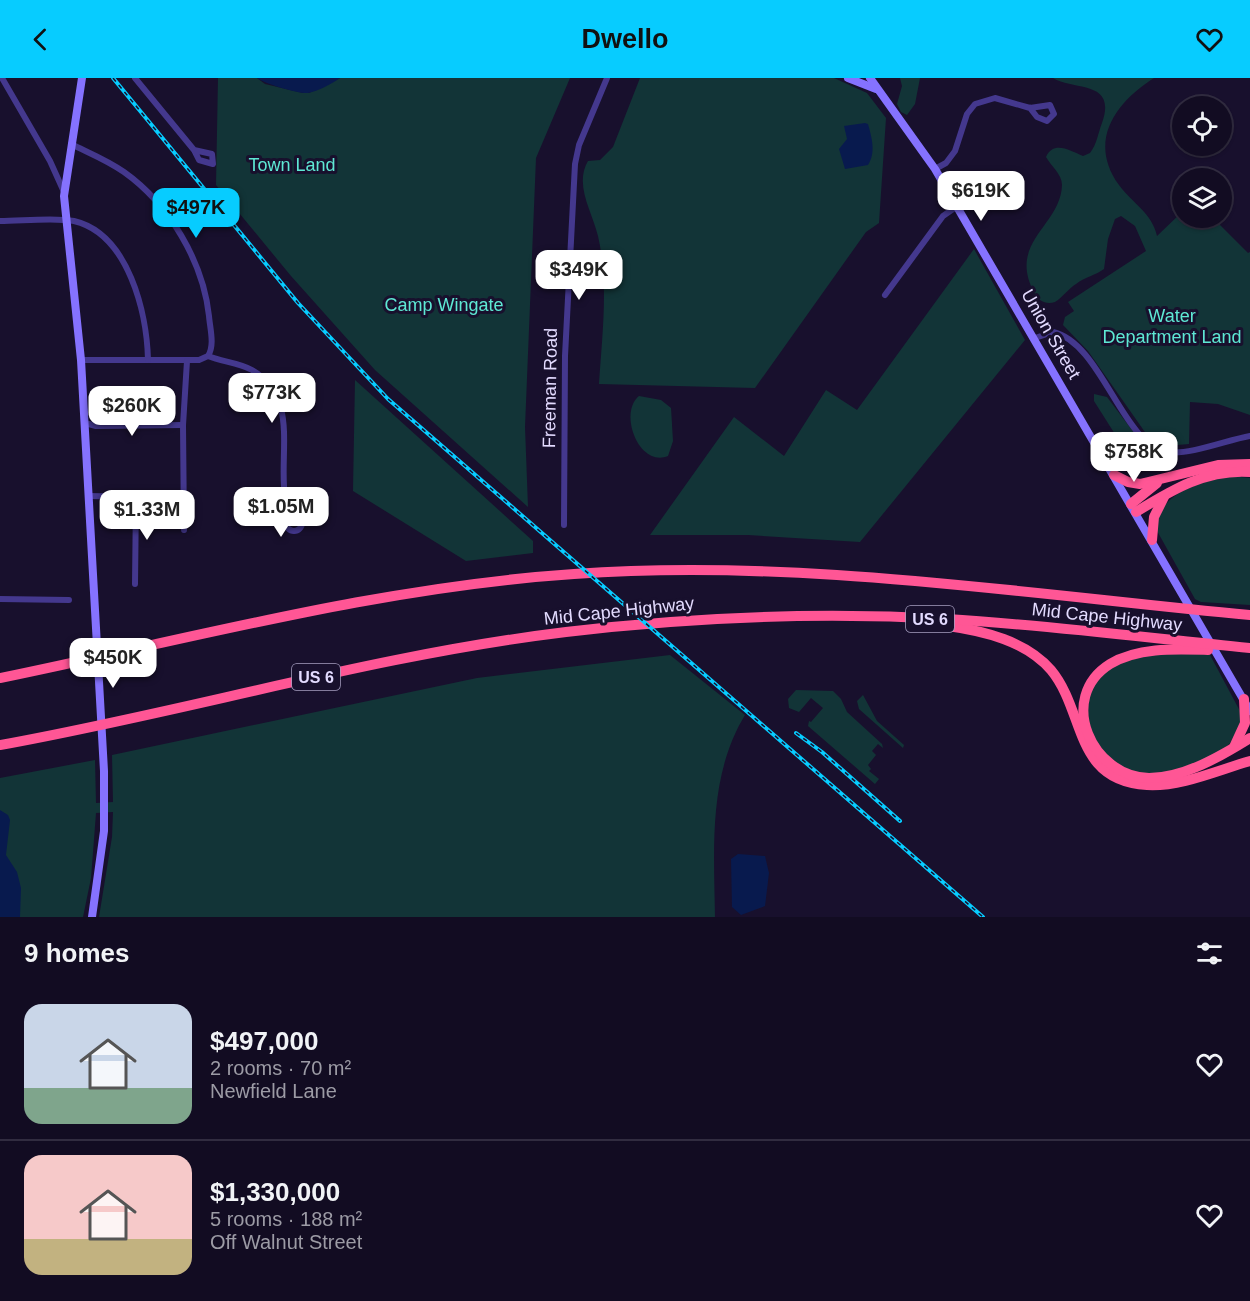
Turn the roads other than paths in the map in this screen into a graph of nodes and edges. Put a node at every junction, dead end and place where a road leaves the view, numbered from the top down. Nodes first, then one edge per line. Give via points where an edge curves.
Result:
1 (2, 78) edge
2 (82, 78) edge
3 (135, 78) edge
4 (606, 78) edge
5 (848, 78) edge
6 (870, 78) edge
7 (879, 78) edge
8 (876, 89) junction
9 (1030, 108) dead end
10 (70, 143) junction
11 (195, 150) dead end
12 (935, 170) junction
13 (64, 192) junction
14 (956, 207) junction
15 (0, 221) edge
16 (66, 221) junction
17 (885, 295) dead end
18 (1035, 338) junction
19 (208, 356) junction
20 (81, 360) junction
21 (148, 360) junction
22 (187, 361) junction
23 (85, 423) junction
24 (183, 425) junction
25 (1250, 436) edge
26 (1250, 464) edge
27 (1250, 472) edge
28 (1114, 475) junction
29 (1162, 480) junction
30 (1166, 494) junction
31 (89, 496) junction
32 (136, 498) junction
33 (184, 498) junction
34 (1133, 508) junction
35 (290, 515) dead end
36 (564, 525) dead end
37 (184, 530) dead end
38 (1152, 540) junction
39 (135, 584) dead end
40 (0, 599) edge
41 (69, 600) dead end
42 (1250, 610) edge
43 (1198, 612) junction
44 (1250, 615) edge
45 (912, 618) junction
46 (1203, 646) junction
47 (1250, 649) edge
48 (0, 678) edge
49 (1244, 699) junction
50 (1250, 711) edge
51 (1250, 738) edge
52 (0, 746) edge
53 (1234, 747) junction
54 (1250, 755) edge
55 (1250, 762) edge
56 (1234, 766) junction
57 (92, 917) edge

1 - 13 street
2 - 10 main road
3 - 11 street
4 - 36 street, Freeman Road via 575,164 565,356
5 - 8 main road
6 - 8 main road, Union Street
7 - 8 street
8 - 12 main road, Union Street
9 - 12 street via 995,98 975,104 967,114 955,150
10 - 13 main road
10 - 19 street via 139,184 180,234 205,291 212,345
12 - 14 main road, Union Street
13 - 16 main road
14 - 17 street via 943,216
14 - 18 main road, Union Street
15 - 16 street
16 - 20 main road
16 - 21 street via 77,222 102,237 125,266 143,309
18 - 25 street via 1053,332 1074,344 1141,436 1160,450 1179,452
18 - 28 main road, Union Street
19 - 22 street
19 - 35 street via 251,370 265,381 279,401 285,425 284,500
20 - 21 street
20 - 23 main road
21 - 22 street
22 - 24 street
23 - 24 street
23 - 31 main road
24 - 33 street
26 - 29 highway via 1218,465
27 - 30 highway via 1210,475
28 - 29 highway via 1136,484
28 - 34 main road, Union Street
29 - 34 highway
30 - 34 highway
30 - 38 highway via 1154,517
31 - 32 street
31 - 57 main road via 105,801
32 - 33 street
32 - 39 street
33 - 37 street
34 - 38 main road, Union Street
38 - 43 main road, Union Street
40 - 41 street
42 - 43 highway
43 - 44 highway, Mid Cape Highway / US 6
43 - 48 highway, Mid Cape Highway / US 6 via 822,573 601,572 477,583 368,600
43 - 49 main road, Union Street
45 - 46 highway, Mid Cape Highway / US 6 via 1012,624
45 - 52 highway, Mid Cape Highway / US 6 via 778,617 658,623 511,639
45 - 56 highway via 999,638 1039,659 1062,687 1087,750 1114,776 1139,784 1160,784
46 - 47 highway
46 - 53 highway via 1142,653 1109,665 1087,692 1084,725 1104,760 1144,778 1188,769
49 - 50 main road, Union Street
49 - 53 highway via 1245,723
51 - 53 highway
54 - 56 highway
55 - 56 highway

